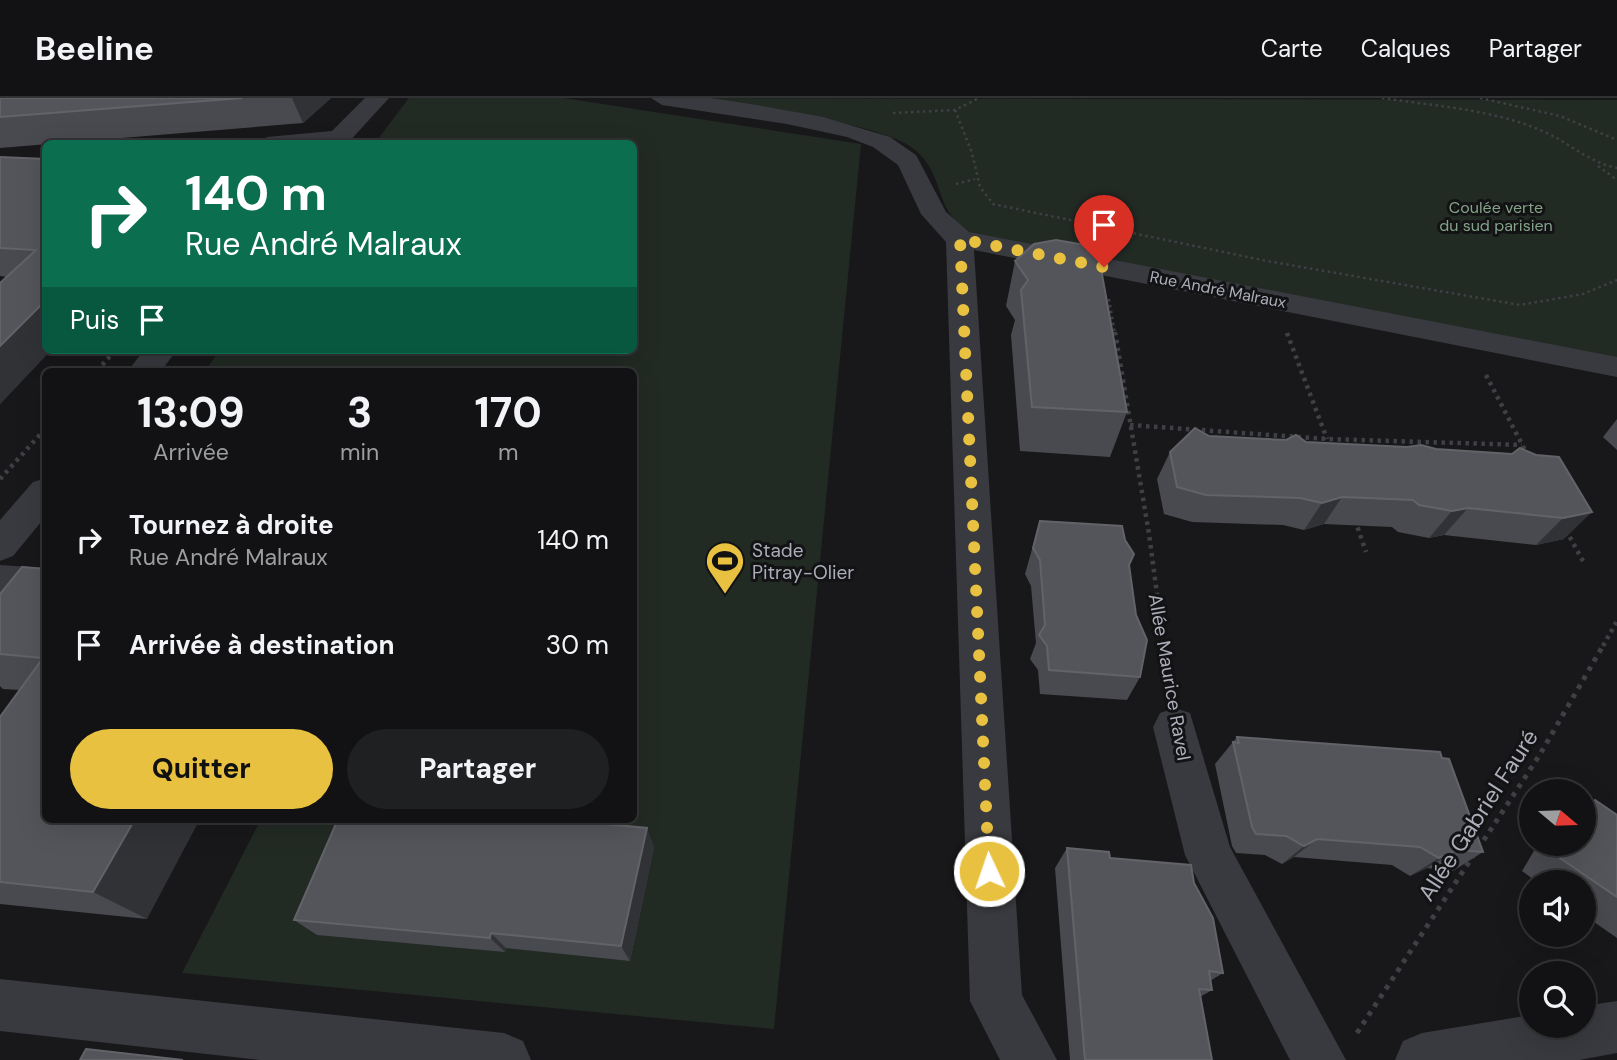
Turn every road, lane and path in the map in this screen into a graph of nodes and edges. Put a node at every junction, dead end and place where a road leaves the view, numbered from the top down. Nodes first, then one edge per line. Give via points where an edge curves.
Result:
1 (378, 98) edge
2 (662, 98) edge
3 (979, 98) edge
4 (1382, 98) edge
5 (1480, 98) edge
6 (954, 110) junction
7 (831, 126) junction
8 (336, 140) edge
9 (1617, 140) edge
10 (1597, 165) junction
11 (1617, 169) edge
12 (1617, 180) edge
13 (960, 239) junction
14 (1104, 267) junction
15 (1617, 280) edge
16 (1273, 300) junction
17 (1467, 338) junction
18 (112, 354) edge
19 (158, 354) edge
20 (1617, 367) edge
21 (100, 368) edge
22 (146, 368) edge
23 (1130, 425) junction
24 (42, 432) edge
25 (1327, 439) junction
26 (1522, 445) junction
27 (1331, 452) edge
28 (1528, 457) edge
29 (0, 479) edge
30 (42, 496) edge
31 (1353, 515) edge
32 (1565, 528) edge
33 (0, 546) edge
34 (1366, 552) dead end
35 (1584, 564) dead end
36 (0, 580) edge
37 (42, 584) edge
38 (1617, 621) edge
39 (1175, 727) joint
40 (0, 1004) edge
41 (1617, 1027) edge
42 (1337, 1049) edge
43 (504, 1060) edge
44 (1030, 1060) edge
45 (1422, 1060) edge

1 - 8 street
2 - 7 street
3 - 6 path
4 - 10 path via 1543,131
5 - 9 path via 1560,116
6 - 7 path via 877,114
6 - 15 path via 971,152 975,179 993,204 1453,296 1520,304 1583,294
7 - 13 street via 876,138 898,152 914,168 939,221
10 - 11 path
10 - 12 path
13 - 14 street, Rue André Malraux
13 - 44 street via 996,1001
14 - 16 street, Rue André Malraux
14 - 23 path, Allée Maurice Ravel
16 - 17 street, Rue André Malraux
16 - 25 path
17 - 20 street, Rue André Malraux
17 - 26 path
18 - 21 path
19 - 22 street
23 - 25 path
23 - 39 path, Allée Maurice Ravel
24 - 29 path
25 - 26 path
25 - 27 path
26 - 28 path
30 - 33 street
31 - 34 path
32 - 35 path
36 - 37 street
38 - 42 path, Allée Gabriel Fauré via 1539,756
39 - 42 street, Allée Maurice Ravel via 1209,855
40 - 43 street
41 - 45 street

